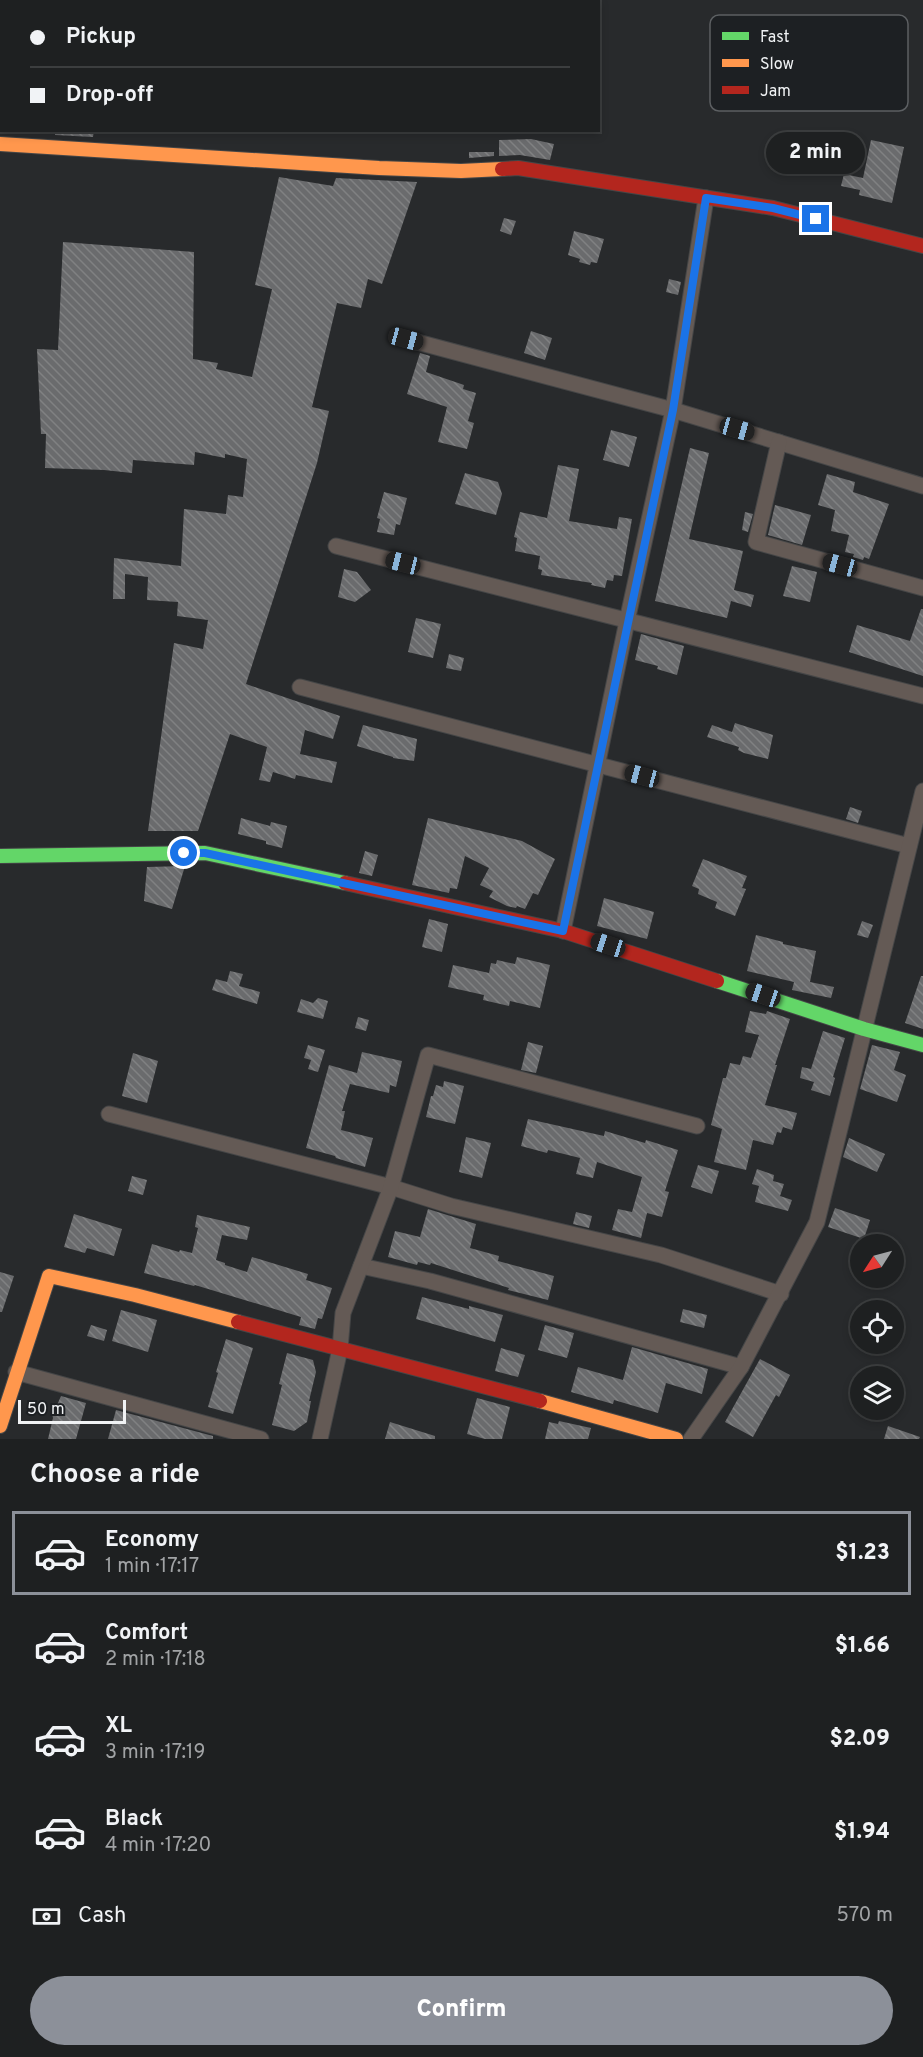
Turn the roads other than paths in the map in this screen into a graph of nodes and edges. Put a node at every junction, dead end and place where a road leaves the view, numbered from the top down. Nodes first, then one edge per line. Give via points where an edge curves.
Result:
1 (0, 144) edge
2 (706, 198) junction
3 (923, 246) edge
4 (406, 339) dead end
5 (673, 410) junction
6 (779, 442) junction
7 (923, 486) edge
8 (336, 546) dead end
9 (923, 588) edge
10 (627, 621) junction
11 (300, 687) dead end
12 (923, 696) edge
13 (597, 765) junction
14 (923, 791) edge
15 (909, 846) junction
16 (0, 856) edge
17 (563, 931) junction
18 (864, 1029) junction
19 (923, 1045) edge
20 (109, 1114) dead end
21 (697, 1126) dead end
22 (391, 1187) junction
23 (361, 1266) junction
24 (781, 1294) junction
25 (340, 1349) junction
26 (741, 1367) junction
27 (16, 1372) junction
28 (0, 1426) edge
29 (261, 1439) edge
30 (321, 1439) edge
31 (676, 1439) edge
32 (691, 1439) edge

1 - 2 street via 379,168 518,168
2 - 3 street via 773,208
2 - 5 street
4 - 5 street
5 - 6 street
5 - 10 street
6 - 7 street
6 - 9 street via 756,542
8 - 10 street
10 - 12 street
10 - 13 street
11 - 13 street
13 - 15 street
13 - 17 street
14 - 15 street
15 - 18 street
16 - 17 street via 205,853
17 - 18 street
18 - 19 street
18 - 24 street via 817,1222
20 - 22 street
21 - 22 street via 428,1055
22 - 23 street
22 - 24 street via 451,1206 661,1255
23 - 25 street via 343,1313
23 - 26 street via 430,1281
24 - 26 street
25 - 27 street via 49,1276
25 - 30 street
25 - 31 street
26 - 32 street
27 - 28 street
27 - 29 street

